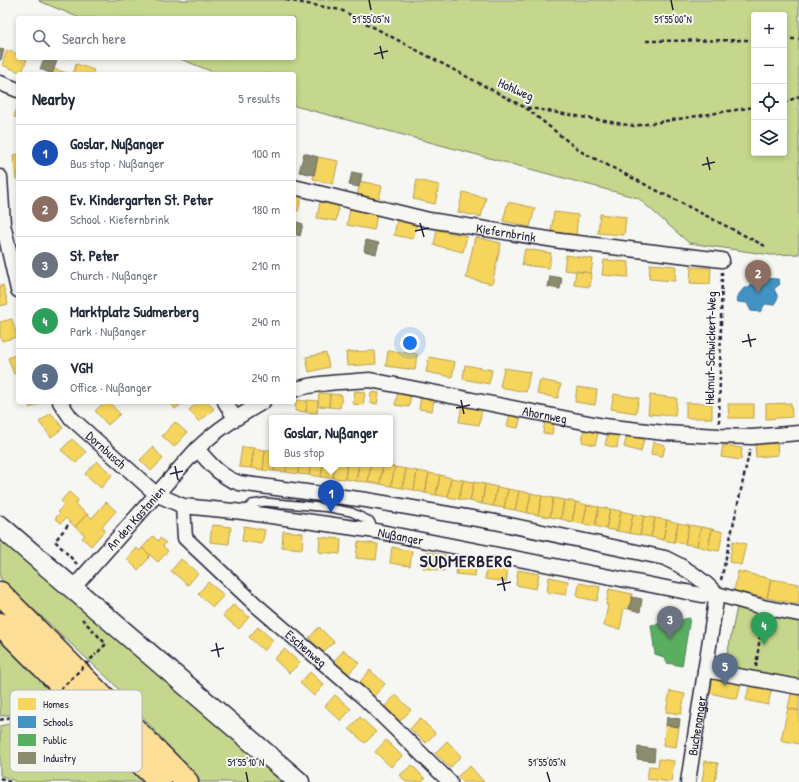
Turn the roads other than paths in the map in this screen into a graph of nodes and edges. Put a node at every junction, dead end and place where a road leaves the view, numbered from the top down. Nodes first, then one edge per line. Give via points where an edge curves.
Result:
1 (0, 88) edge
2 (16, 90) edge
3 (0, 177) edge
4 (296, 187) edge
5 (722, 260) road end
6 (16, 281) edge
7 (296, 389) edge
8 (61, 404) edge
9 (225, 404) edge
10 (260, 404) edge
11 (235, 418) junction
12 (799, 433) edge
13 (197, 449) junction
14 (156, 494) junction
15 (183, 506) junction
16 (0, 526) edge
17 (73, 588) junction
18 (0, 593) edge
19 (717, 594) junction
20 (799, 614) edge
21 (0, 624) edge
22 (705, 670) junction
23 (799, 687) edge
24 (66, 690) edge
25 (96, 690) edge
26 (142, 736) edge
27 (142, 764) edge
28 (160, 782) edge
29 (188, 782) edge
30 (299, 782) edge
31 (450, 782) edge
32 (688, 782) edge

1 - 2 street
3 - 6 street via 4,224
4 - 5 street, Kiefernbrink via 429,220 561,241
7 - 12 street, Ahornweg via 370,380 604,426 719,436 752,437
8 - 14 street, Dornbusch via 70,418
9 - 11 street
10 - 11 street
11 - 13 street, An den Kastanien
13 - 14 street, An den Kastanien
13 - 19 street, Nußanger via 220,474 239,483 366,500 495,522 665,558 682,566
14 - 15 street, Nußanger
14 - 17 street, An den Kastanien
15 - 19 street, Nußanger via 376,531 702,595
15 - 31 street, Eschenweg via 185,538 256,605 363,697
16 - 17 street
17 - 30 street
18 - 25 highway
19 - 20 street, Nußanger
19 - 22 street
21 - 24 highway
22 - 23 street
22 - 32 street, Buchenanger
26 - 29 highway
27 - 28 highway

